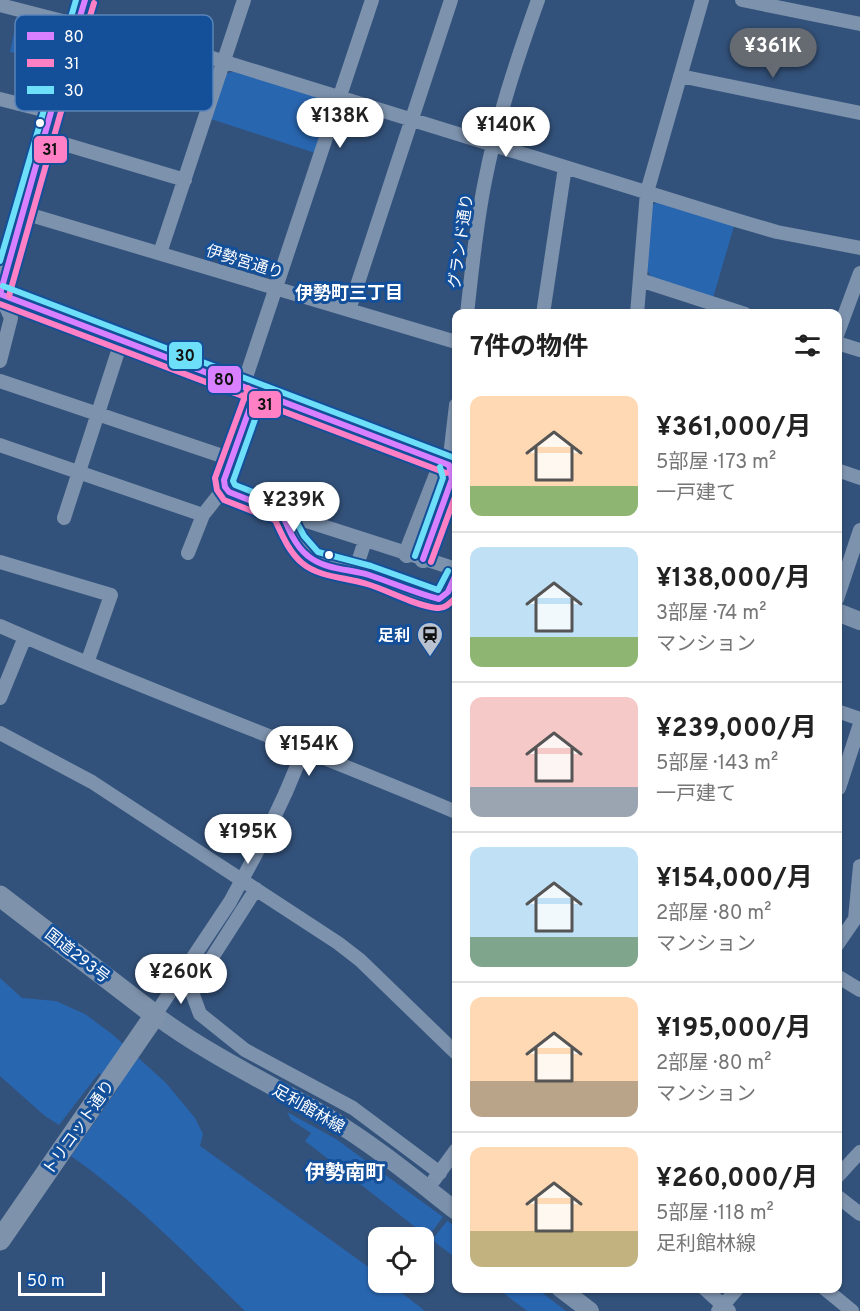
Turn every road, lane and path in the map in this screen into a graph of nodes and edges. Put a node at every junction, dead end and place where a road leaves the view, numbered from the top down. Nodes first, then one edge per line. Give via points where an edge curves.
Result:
1 (244, 0) edge
2 (372, 0) edge
3 (452, 0) edge
4 (538, 0) edge
5 (702, 0) edge
6 (742, 0) edge
7 (780, 4) edge
8 (0, 5) edge
9 (81, 14) edge
10 (860, 24) edge
11 (213, 57) edge
12 (224, 61) junction
13 (680, 76) junction
14 (213, 95) edge
15 (0, 99) edge
16 (341, 99) junction
17 (15, 103) edge
18 (47, 111) edge
19 (208, 111) edge
20 (51, 112) joint
21 (860, 113) edge
22 (412, 121) junction
23 (44, 138) junction
24 (493, 145) junction
25 (565, 167) junction
26 (185, 180) junction
27 (647, 192) junction
28 (24, 213) junction
29 (860, 248) edge
30 (160, 253) junction
31 (860, 273) edge
32 (640, 280) junction
33 (277, 288) junction
34 (0, 294) edge
35 (468, 309) edge
36 (544, 309) edge
37 (637, 309) edge
38 (730, 309) edge
39 (349, 310) junction
40 (842, 322) edge
41 (122, 339) junction
42 (452, 341) edge
43 (842, 345) edge
44 (860, 350) edge
45 (0, 361) edge
46 (0, 381) edge
47 (250, 388) junction
48 (98, 414) junction
49 (0, 445) edge
50 (231, 459) junction
51 (452, 466) edge
52 (842, 472) edge
53 (80, 473) junction
54 (860, 478) edge
55 (452, 479) edge
56 (225, 487) junction
57 (282, 513) junction
58 (203, 515) junction
59 (64, 518) dead end
60 (860, 530) edge
61 (366, 540) junction
62 (188, 553) dead end
63 (415, 556) junction
64 (0, 562) edge
65 (452, 568) edge
66 (355, 571) junction
67 (452, 584) edge
68 (842, 584) edge
69 (842, 614) edge
70 (860, 621) edge
71 (0, 626) edge
72 (25, 637) junction
73 (87, 663) junction
74 (0, 698) edge
75 (842, 713) edge
76 (860, 719) edge
77 (860, 724) edge
78 (0, 733) edge
79 (304, 749) junction
80 (842, 779) edge
81 (452, 810) edge
82 (860, 866) edge
83 (256, 889) junction
84 (0, 896) edge
85 (842, 938) edge
86 (842, 979) edge
87 (860, 990) edge
88 (150, 1024) junction
89 (452, 1049) edge
90 (860, 1152) edge
91 (452, 1156) edge
92 (842, 1172) edge
93 (440, 1173) junction
94 (428, 1190) junction
95 (842, 1200) edge
96 (452, 1207) edge
97 (860, 1214) edge
98 (0, 1239) edge
99 (567, 1293) edge
100 (709, 1293) edge
101 (734, 1293) edge
102 (830, 1293) edge
103 (723, 1309) edge
104 (590, 1311) edge
105 (852, 1311) edge

1 - 12 street
2 - 16 street
3 - 22 street
4 - 24 street, グランド通り
5 - 13 street
6 - 7 street
7 - 10 street
8 - 9 street
11 - 12 street
12 - 14 street
12 - 16 street
13 - 21 street
13 - 27 street
15 - 17 street
16 - 22 street
16 - 33 street
18 - 20 street
19 - 26 street
20 - 23 highway
22 - 24 street
22 - 39 street
23 - 26 street
23 - 28 highway
24 - 25 street
24 - 35 street, グランド通り via 478,214
25 - 27 street
25 - 36 street
26 - 30 street
27 - 29 street via 777,232
27 - 32 street
28 - 30 street, 伊勢宮通り
28 - 34 highway
30 - 33 street, 伊勢宮通り
31 - 40 street
32 - 37 street
32 - 38 street
33 - 39 street, 伊勢宮通り
33 - 47 street
34 - 41 main road
34 - 45 street via 11,318
39 - 42 street, 伊勢宮通り
41 - 47 main road
41 - 48 street
43 - 44 street
46 - 48 street
47 - 50 street
47 - 51 main road
48 - 50 street
48 - 53 street
49 - 53 street
50 - 56 street
52 - 54 street
53 - 58 street
53 - 59 street
55 - 63 main road
56 - 57 street via 236,496
56 - 58 street
57 - 61 street
57 - 66 street via 310,558
58 - 62 street
60 - 68 street
61 - 63 street
61 - 66 street
63 - 65 street
64 - 73 street via 111,595
66 - 67 street via 438,599 445,597
69 - 70 main road
71 - 72 street
72 - 73 street
72 - 74 street
73 - 79 street
75 - 76 street
77 - 80 street
78 - 83 street via 92,782
79 - 81 street
79 - 88 street, bridge via 264,839 230,902
82 - 85 street via 855,919
83 - 89 street via 360,960
83 - 93 street via 195,984 193,996 200,1014 245,1050 353,1108
84 - 88 highway, 国道293号
86 - 87 street
88 - 94 main road, 足利館林線 via 332,1120
88 - 98 highway, トリコット通り
90 - 92 street
91 - 93 street
93 - 94 street
94 - 96 main road, 足利館林線
95 - 97 street
99 - 104 main road
100 - 103 street
101 - 103 street
102 - 105 street

